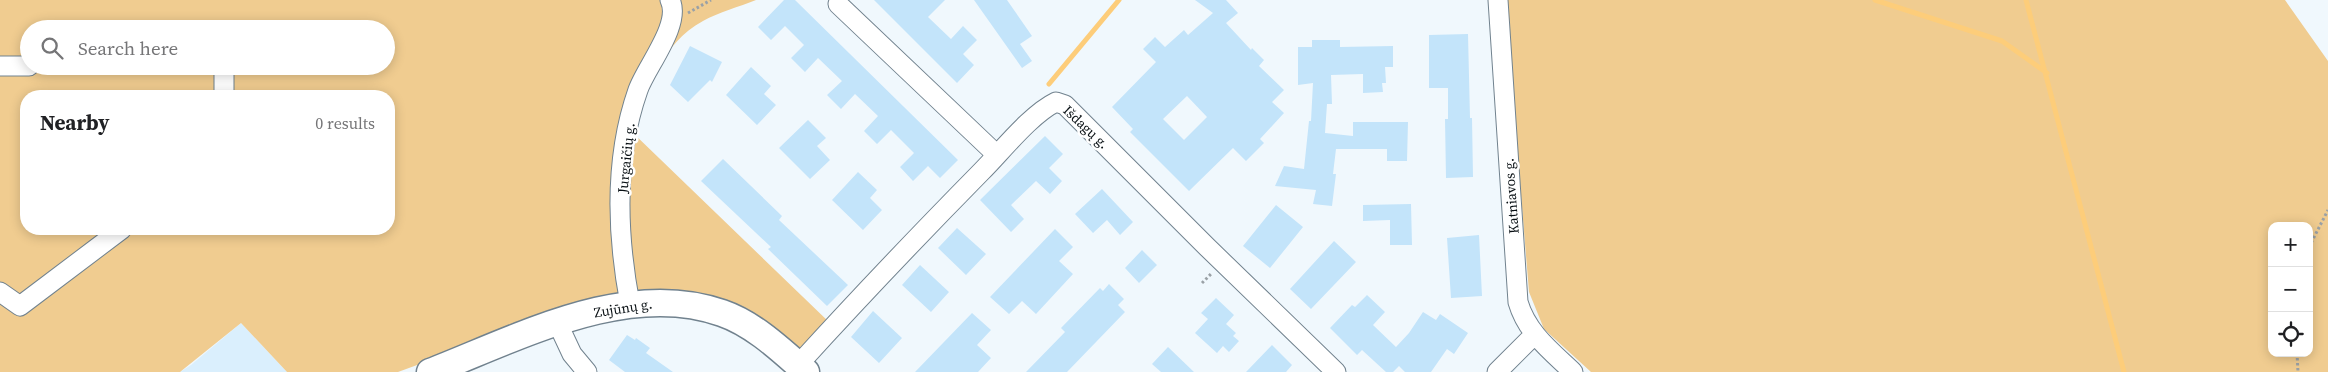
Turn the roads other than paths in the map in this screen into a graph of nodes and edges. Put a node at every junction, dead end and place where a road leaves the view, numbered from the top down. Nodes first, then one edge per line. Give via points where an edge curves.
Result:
1 (670, 0) edge
2 (1498, 0) edge
3 (838, 4) dead end
4 (0, 66) edge
5 (20, 66) edge
6 (224, 75) edge
7 (224, 90) edge
8 (997, 155) junction
9 (114, 235) edge
10 (0, 292) edge
11 (630, 304) junction
12 (558, 322) junction
13 (1534, 335) junction
14 (802, 368) edge
15 (430, 372) edge
16 (587, 372) edge
17 (1336, 372) edge
18 (1497, 372) edge
19 (1573, 372) edge

1 - 11 street, Jurgaičių g. via 672,21 641,80 625,134 620,238
2 - 13 street, Katniavos g. via 1518,302 1523,319
3 - 8 street
4 - 5 street
6 - 7 street
8 - 14 street, Išdagų g. via 874,282
8 - 17 street, Išdagų g. via 1045,107 1056,102 1066,105
9 - 10 street via 20,306
11 - 12 main road, Zujūnų g. via 595,310
11 - 14 main road, Zujūnų g. via 692,304 724,313 751,327
12 - 15 main road, Zujūnų g.
12 - 16 street via 572,354
13 - 18 street
13 - 19 street, Katniavos g.

